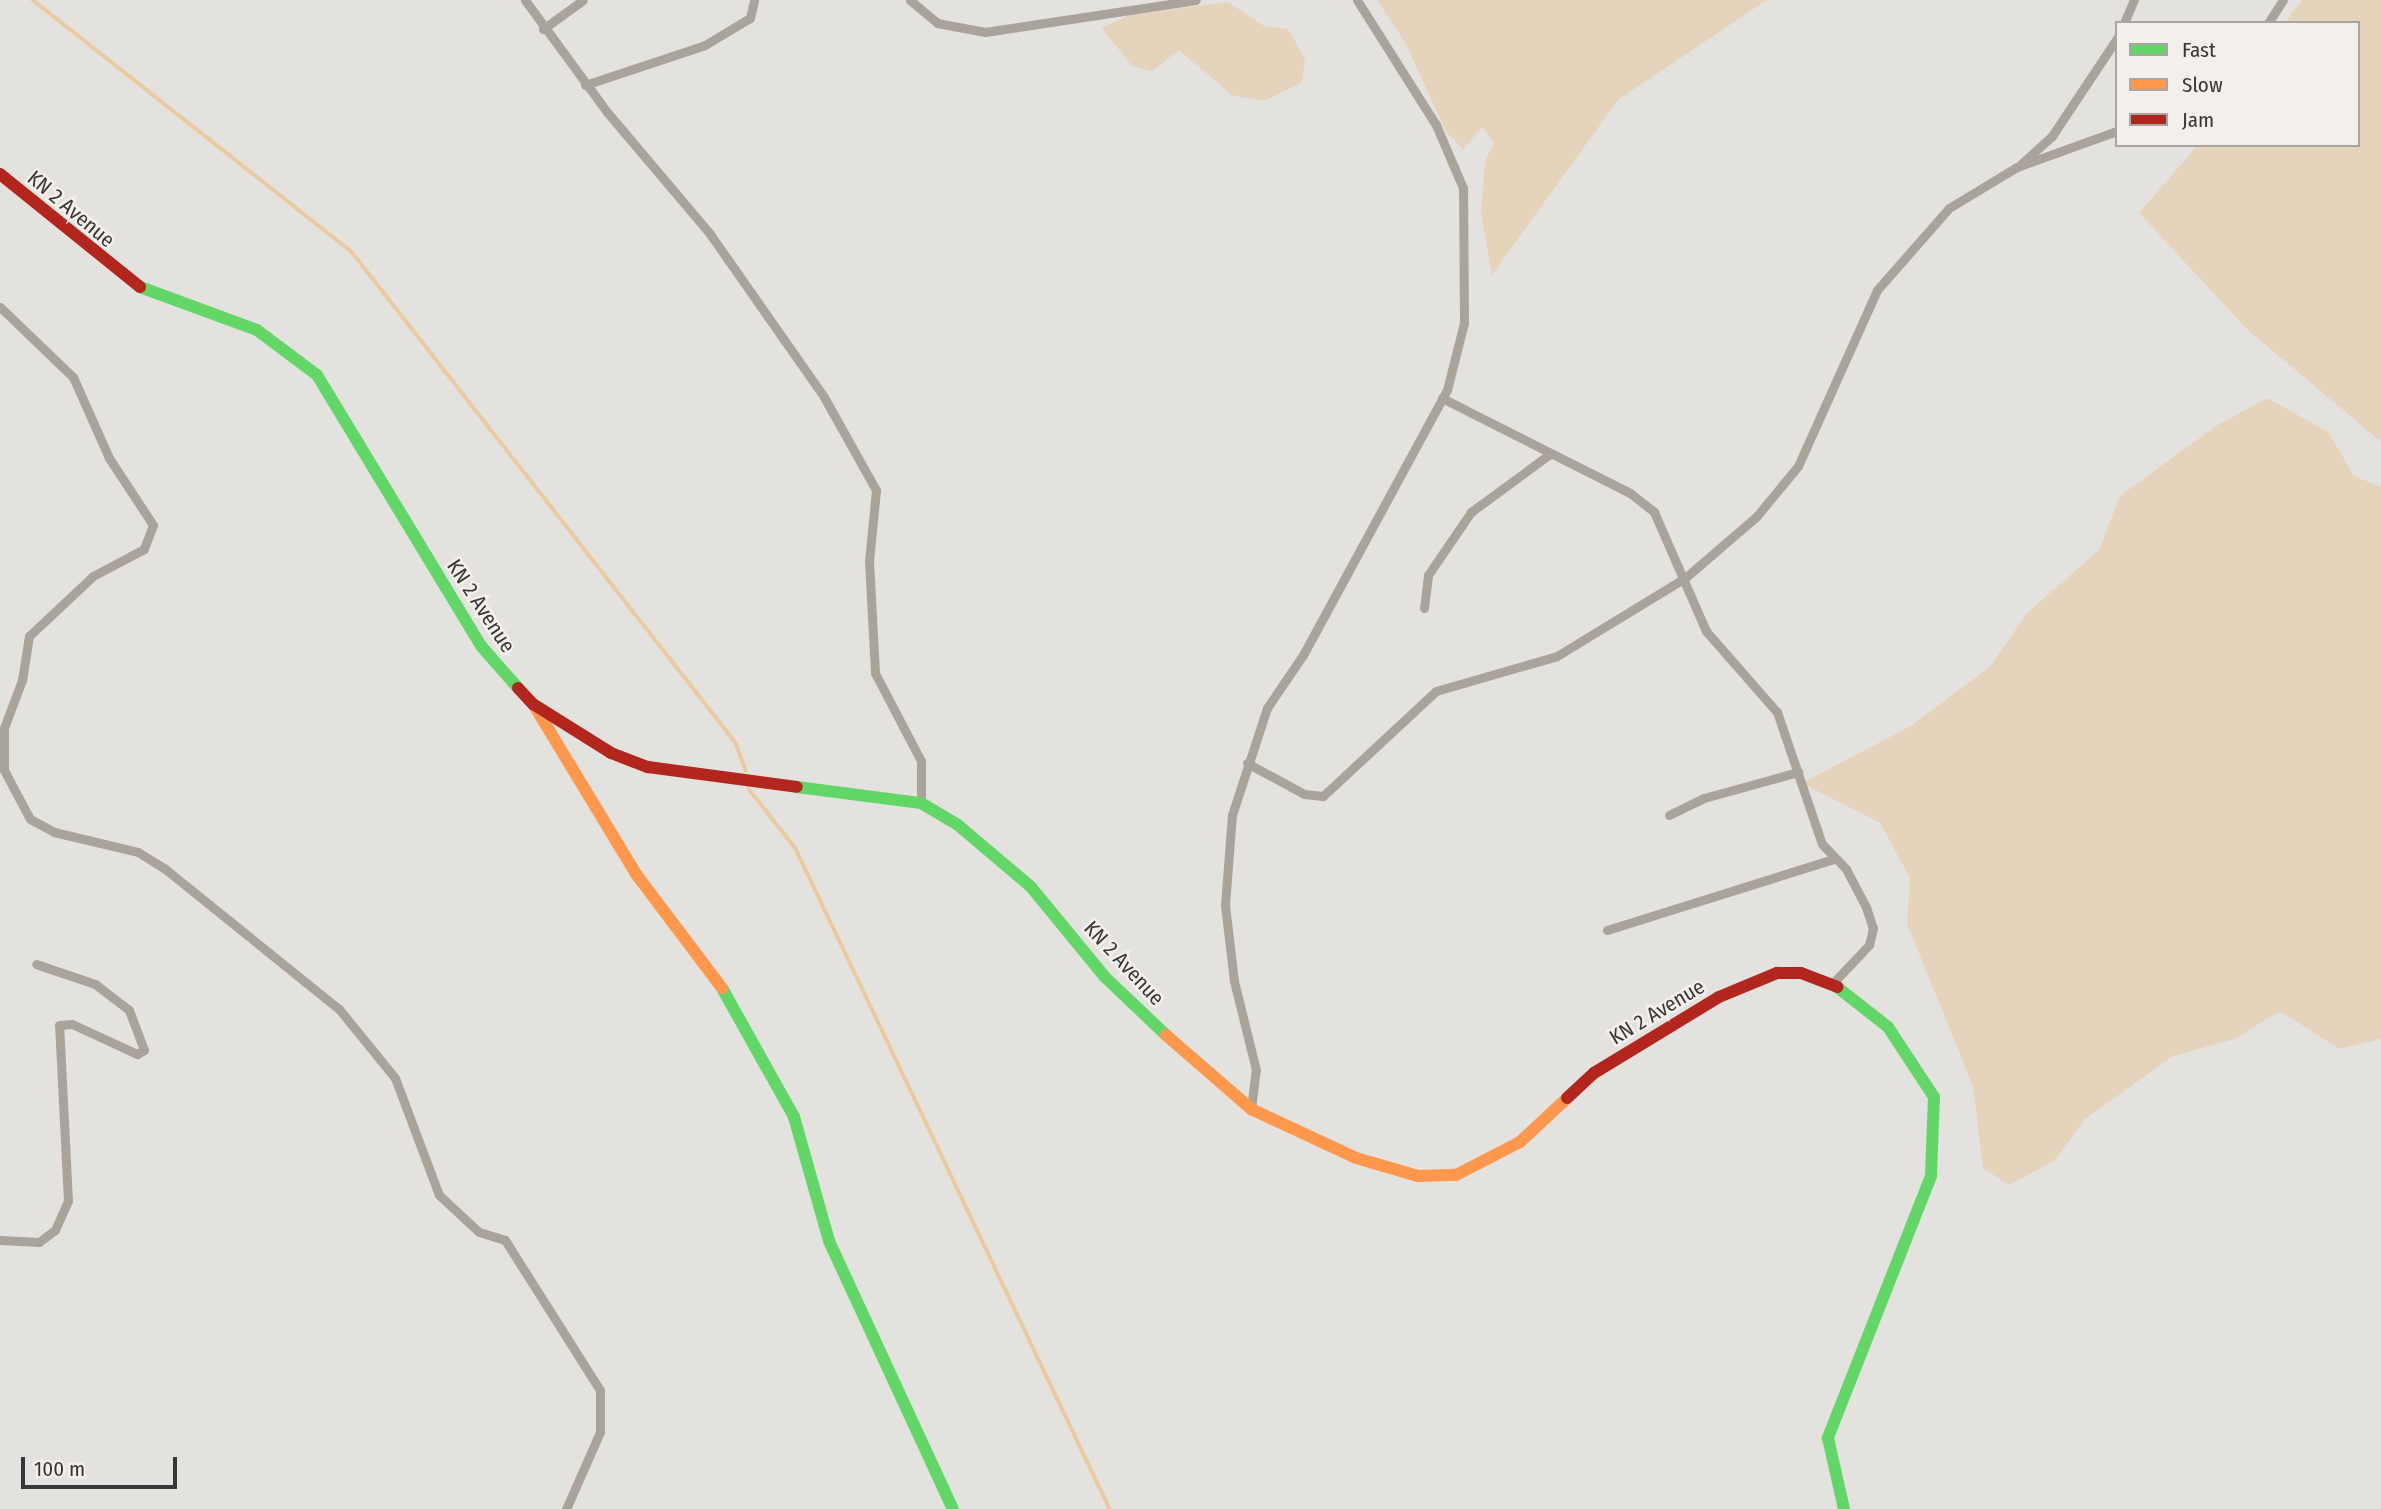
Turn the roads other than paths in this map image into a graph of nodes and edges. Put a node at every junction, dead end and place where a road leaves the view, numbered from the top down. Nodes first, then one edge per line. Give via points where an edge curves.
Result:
1 (525, 0) edge
2 (583, 0) edge
3 (754, 0) edge
4 (911, 0) edge
5 (1160, 0) edge
6 (1196, 0) edge
7 (1357, 0) edge
8 (2134, 0) edge
9 (2283, 0) edge
10 (1149, 8) junction
11 (2125, 21) edge
12 (2269, 21) edge
13 (543, 29) junction
14 (2115, 41) edge
15 (585, 85) junction
16 (2115, 132) edge
17 (2017, 167) junction
18 (0, 174) edge
19 (0, 307) edge
20 (1442, 398) junction
21 (1550, 453) junction
22 (1685, 578) junction
23 (1424, 608) dead end
24 (533, 704) junction
25 (1247, 763) junction
26 (1798, 772) junction
27 (920, 803) junction
28 (1669, 815) dead end
29 (1833, 859) junction
30 (1607, 930) dead end
31 (36, 964) dead end
32 (1832, 984) junction
33 (1251, 1109) junction
34 (0, 1240) edge
35 (566, 1509) edge
36 (953, 1509) edge
37 (1844, 1509) edge

1 - 13 street
2 - 13 street
3 - 15 street via 750,18 705,45
4 - 10 street via 937,23 985,33
5 - 10 street
6 - 10 street
7 - 20 street via 1436,125 1463,188 1464,323
8 - 11 street
9 - 12 street
13 - 15 street
14 - 17 street via 2052,136
15 - 27 street via 709,234 824,397 854,460 876,490 869,561 876,674 920,761
16 - 17 street
17 - 22 street via 1949,208 1900,259 1877,290 1798,467 1756,517
18 - 24 main road, KN 2 Avenue via 121,277 167,301 257,330 317,374 482,647
19 - 35 street via 73,377 109,458 153,525 144,550 93,576 29,636 2,737 4,770 30,819 54,832 138,852 164,868 338,1009 395,1078 439,1195 479,1232 505,1240 600,1390 600,1432
20 - 21 street
20 - 25 street via 1303,655 1267,708
21 - 22 street via 1647,504
21 - 23 street via 1471,512 1428,575
22 - 25 street via 1557,656 1436,691 1323,796 1304,794
22 - 26 street via 1706,631 1769,696
24 - 27 main road, KN 2 Avenue via 611,753 648,767
24 - 36 main road via 636,874 716,977 788,1105 810,1160 829,1241
25 - 33 street via 1224,864 1234,981 1257,1081
26 - 28 street via 1704,798
26 - 29 street via 1822,844
27 - 33 main road, KN 2 Avenue via 958,825 1031,887 1105,977
29 - 30 street
29 - 32 street via 1859,890 1873,928 1859,962
31 - 34 street via 95,984 129,1010 144,1050 137,1054 72,1024 59,1025 68,1201 55,1230 39,1242
32 - 33 main road, KN 2 Avenue via 1801,973 1777,973 1739,986 1594,1073 1493,1161 1456,1175 1418,1176 1373,1165
32 - 37 main road, KN 2 Avenue via 1888,1027 1934,1097 1931,1176 1828,1438 1830,1469

